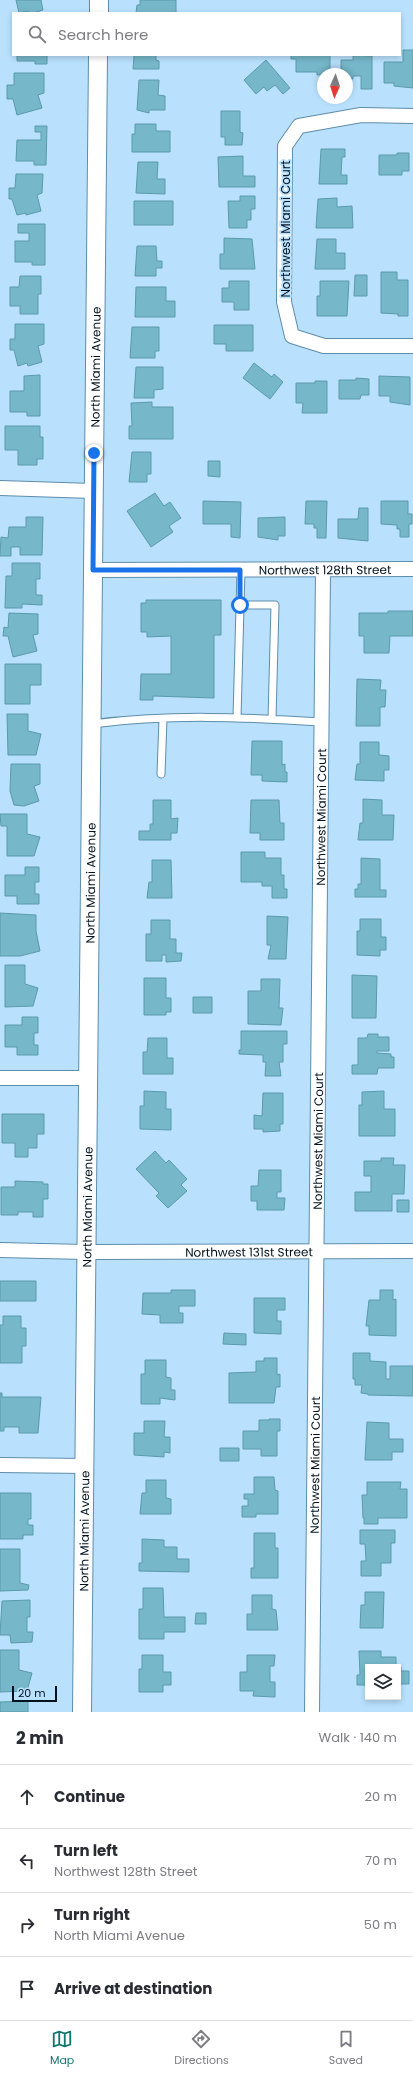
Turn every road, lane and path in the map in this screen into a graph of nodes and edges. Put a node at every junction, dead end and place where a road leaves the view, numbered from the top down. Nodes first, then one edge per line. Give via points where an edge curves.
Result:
1 (99, 0) edge
2 (98, 12) edge
3 (98, 56) edge
4 (413, 116) edge
5 (413, 346) edge
6 (0, 488) edge
7 (93, 491) junction
8 (413, 569) edge
9 (93, 570) junction
10 (240, 570) junction
11 (323, 570) junction
12 (240, 605) junction
13 (237, 718) junction
14 (162, 719) junction
15 (272, 719) junction
16 (321, 722) junction
17 (91, 724) junction
18 (161, 774) dead end
19 (0, 1078) edge
20 (87, 1078) junction
21 (0, 1250) edge
22 (315, 1251) junction
23 (413, 1251) edge
24 (85, 1252) junction
25 (0, 1465) edge
26 (85, 1466) junction
27 (82, 1712) edge
28 (312, 1712) edge

1 - 2 street
3 - 7 street, North Miami Avenue
4 - 5 street, Northwest Miami Court via 361,114 299,126 285,146 284,302 292,336 324,346
6 - 7 street
7 - 9 street, North Miami Avenue
8 - 11 street, Northwest 128th Street
9 - 10 street, Northwest 128th Street
9 - 17 street, North Miami Avenue
10 - 11 street, Northwest 128th Street
10 - 12 lane
11 - 16 street, Northwest Miami Court
12 - 13 lane
12 - 15 lane via 275,605
13 - 14 lane
13 - 15 lane
14 - 17 lane
14 - 18 lane
15 - 16 lane
16 - 22 street, Northwest Miami Court
17 - 20 street, North Miami Avenue
19 - 20 street
20 - 24 street, North Miami Avenue
21 - 24 street, Northwest 131st Street
22 - 23 street, Northwest 131st Street
22 - 24 street, Northwest 131st Street
22 - 28 street, Northwest Miami Court
24 - 26 street, North Miami Avenue
25 - 26 street
26 - 27 street, North Miami Avenue

